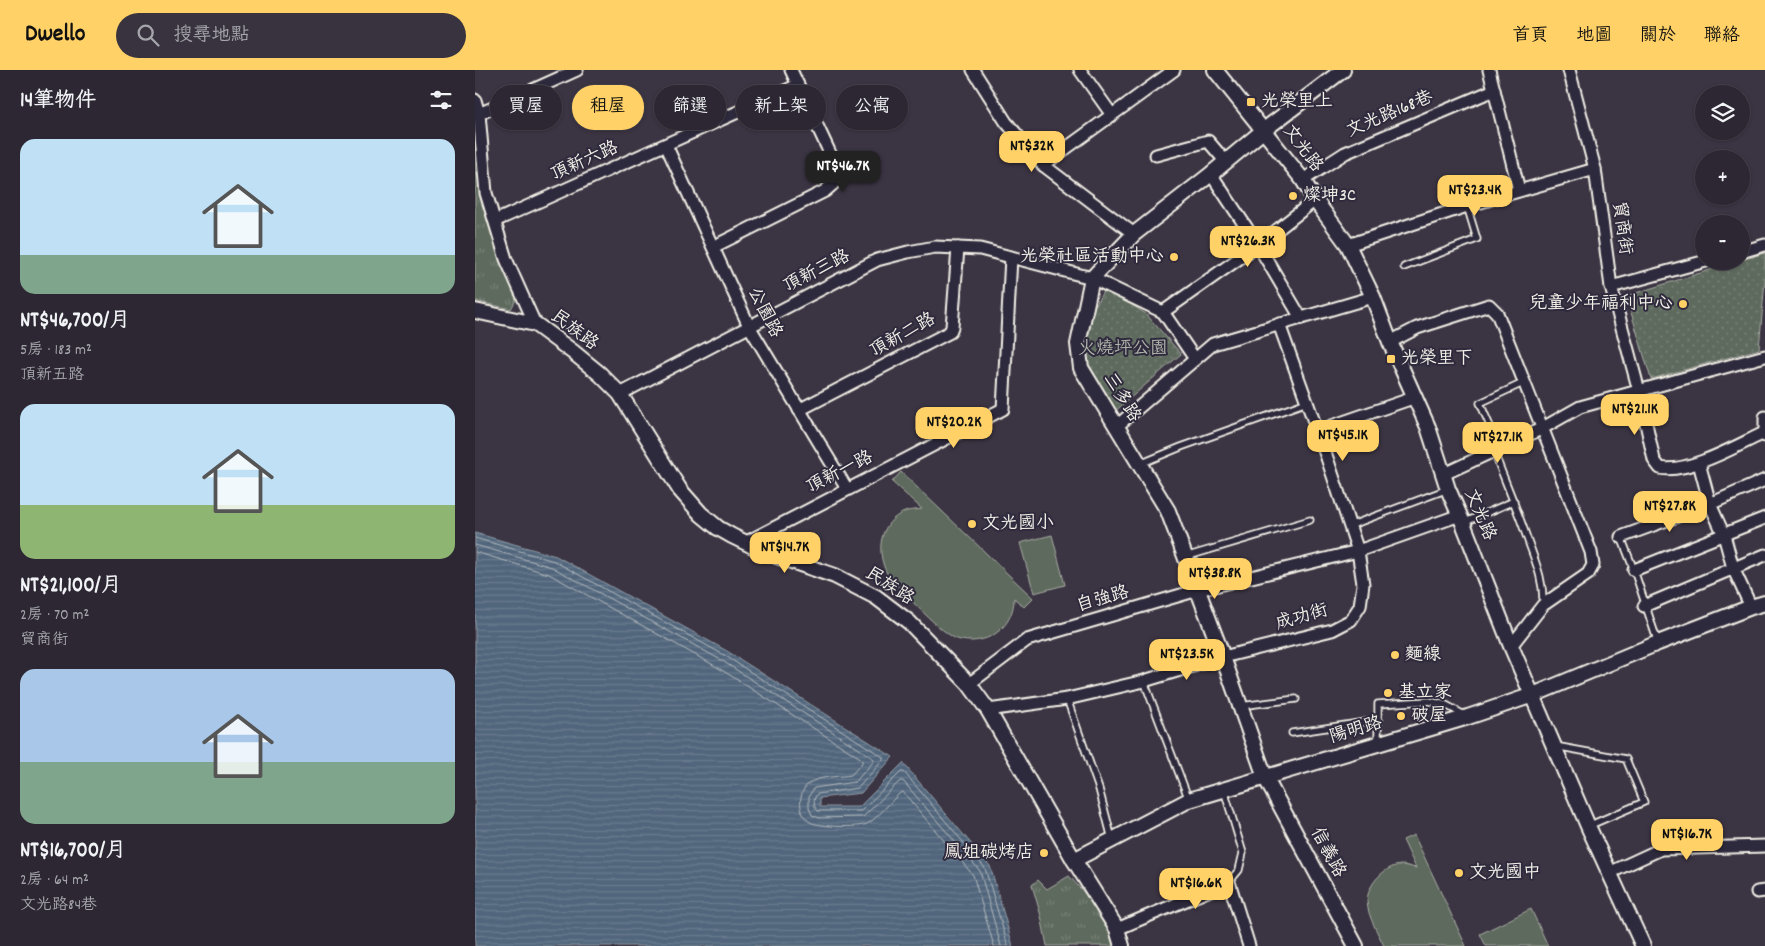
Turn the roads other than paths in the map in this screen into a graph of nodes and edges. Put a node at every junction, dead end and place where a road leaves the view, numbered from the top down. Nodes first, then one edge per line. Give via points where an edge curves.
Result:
1 (577, 70) edge
2 (791, 70) edge
3 (973, 70) edge
4 (1080, 70) edge
5 (1174, 70) edge
6 (1215, 70) edge
7 (1343, 70) edge
8 (1489, 70) edge
9 (1569, 70) edge
10 (798, 85) edge
11 (1494, 90) junction
12 (475, 100) edge
13 (479, 114) junction
14 (736, 114) edge
15 (1112, 115) junction
16 (819, 130) edge
17 (1264, 130) junction
18 (667, 145) junction
19 (1156, 155) dead end
20 (1226, 162) junction
21 (1043, 165) junction
22 (1595, 169) junction
23 (1211, 174) junction
24 (1303, 180) junction
25 (1519, 190) junction
26 (1315, 200) junction
27 (1467, 206) junction
28 (495, 222) junction
29 (1135, 234) junction
30 (1258, 245) junction
31 (1348, 245) junction
32 (1765, 245) edge
33 (713, 247) junction
34 (958, 248) junction
35 (1750, 249) edge
36 (1011, 257) junction
37 (1695, 264) edge
38 (1404, 267) dead end
39 (1092, 278) junction
40 (1611, 287) junction
41 (1373, 297) junction
42 (475, 311) edge
43 (1163, 312) junction
44 (1301, 318) junction
45 (535, 324) junction
46 (1279, 324) junction
47 (749, 326) junction
48 (1390, 342) junction
49 (1765, 356) edge
50 (1195, 359) junction
51 (1523, 383) junction
52 (1639, 391) junction
53 (621, 394) junction
54 (1416, 397) junction
55 (1307, 402) junction
56 (799, 410) junction
57 (1765, 416) edge
58 (1117, 426) junction
59 (1541, 429) junction
60 (1317, 431) junction
61 (1765, 435) edge
62 (1497, 450) junction
63 (1699, 463) junction
64 (1140, 464) junction
65 (1444, 474) junction
66 (1765, 480) edge
67 (847, 489) junction
68 (1448, 489) junction
69 (1514, 501) junction
70 (1710, 504) junction
71 (1765, 518) edge
72 (1462, 519) junction
73 (1310, 520) dead end
74 (1349, 526) junction
75 (1724, 535) junction
76 (1621, 537) joint
77 (745, 542) junction
78 (1358, 551) junction
79 (1765, 555) edge
80 (1185, 557) junction
81 (1733, 568) junction
82 (1634, 570) junction
83 (1198, 590) junction
84 (1765, 604) edge
85 (1543, 605) junction
86 (1645, 606) junction
87 (1751, 607) junction
88 (1658, 643) junction
89 (1511, 646) junction
90 (1223, 657) junction
91 (1144, 681) junction
92 (969, 684) junction
93 (1533, 695) junction
94 (1067, 699) junction
95 (1296, 699) dead end
96 (1240, 706) junction
97 (988, 710) junction
98 (1468, 717) junction
99 (1379, 720) junction
100 (1292, 732) dead end
101 (1378, 744) junction
102 (1553, 746) junction
103 (1265, 777) junction
104 (1224, 790) junction
105 (1189, 800) junction
106 (1588, 826) junction
107 (1113, 841) junction
108 (1765, 846) edge
109 (1074, 860) junction
110 (1609, 872) junction
111 (1229, 882) junction
112 (1117, 929) junction
113 (1122, 946) edge
114 (1249, 946) edge
115 (1356, 946) edge
116 (1643, 946) edge

1 - 13 street
2 - 10 street
3 - 21 street via 1006,122
4 - 15 street
5 - 15 street
6 - 17 street, 文光路
7 - 17 street
8 - 11 street
9 - 22 street, 貿商街
11 - 24 street, 文光路168巷 via 1345,153
11 - 25 street
12 - 13 street
13 - 28 street via 486,193
14 - 18 street, 頂新六路
15 - 21 street
16 - 33 street via 836,166 838,176 833,184
17 - 20 street
17 - 24 street, 文光路
18 - 28 street, 頂新六路
18 - 33 street, 公園路
19 - 20 street via 1209,140
20 - 23 street
21 - 29 street
22 - 25 street
22 - 40 street, 貿商街
23 - 29 street
23 - 30 street
24 - 26 street, 文光路
25 - 27 street
26 - 30 street
26 - 31 street, 文光路
27 - 31 street
27 - 38 lane via 1477,238
28 - 45 street via 506,259
29 - 39 street
30 - 43 street
30 - 44 street
31 - 41 street, 文光路
32 - 35 street
33 - 47 street, 公園路
34 - 36 street, 頂新三路 via 981,249
34 - 47 street, 頂新三路 via 935,247 877,260
34 - 56 street, 頂新二路 via 950,332
36 - 39 street, 頂新三路
36 - 67 street, 頂新一路 via 1003,409
37 - 40 street
39 - 43 street, 頂新三路
39 - 58 street, 三多路 via 1078,344 1081,368
40 - 52 street, 貿商街
41 - 44 street
41 - 48 street, 文光路
42 - 45 street, 民族路
43 - 50 street
44 - 46 street
45 - 53 street, 民族路
46 - 50 street via 1213,344
46 - 55 street, 成功街
47 - 53 street, 頂新三路
47 - 56 street, 公園路
48 - 51 street via 1417,328 1489,305 1497,313
48 - 54 street, 文光路
49 - 52 street
50 - 58 street
51 - 59 street
51 - 62 lane via 1480,403
52 - 59 street via 1580,407
52 - 63 street, 貿商街 via 1654,460 1660,468 1669,470
53 - 77 street, 民族路 via 693,506 719,528
54 - 60 street
54 - 65 street, 文光路
55 - 60 street, 成功街
55 - 64 lane
56 - 67 street, 公園路
57 - 61 street
58 - 64 street, 三多路
59 - 62 street
59 - 85 street via 1591,552 1593,565 1588,574
60 - 74 street, 成功街
61 - 63 street
62 - 65 street
62 - 69 lane
63 - 70 street
64 - 80 street, 三多路 via 1168,511
65 - 68 street, 文光路
66 - 70 street
67 - 77 street, 頂新一路
68 - 72 street, 文光路
68 - 74 lane
69 - 72 lane
69 - 85 lane via 1543,589
70 - 75 street
70 - 76 street
71 - 75 street
72 - 78 street, 自強路
72 - 89 street, 文光路
73 - 80 lane
74 - 78 street, 成功街
75 - 81 street
75 - 82 street
76 - 82 lane
77 - 92 street, 民族路 via 835,576 876,597 909,622
78 - 83 street, 自強路
78 - 90 street, 成功街 via 1363,584 1360,606 1351,620 1332,630
79 - 81 street
80 - 83 street, 三多路
81 - 86 street
81 - 87 street
82 - 86 lane
83 - 90 street, 三多路
83 - 92 street, 自強路 via 1027,640
84 - 87 street, 陽明路
85 - 89 street
86 - 88 lane
87 - 88 street, 陽明路
88 - 93 street, 陽明路
89 - 93 street, 文光路
90 - 91 street, 成功街
90 - 96 street, 三多路
91 - 94 street, 成功街
91 - 105 lane
92 - 97 street, 民族路
93 - 98 street, 陽明路
93 - 102 street, 文光路
94 - 97 street, 成功街
94 - 107 lane
95 - 96 lane
96 - 103 street, 三多路
97 - 109 street, 民族路
98 - 99 lane via 1429,701 1378,704
98 - 101 street, 陽明路
99 - 100 lane
99 - 101 lane
101 - 103 street, 陽明路
102 - 106 street, 文光路
102 - 106 lane via 1627,759 1644,802
103 - 104 street, 陽明路
103 - 115 street, 信義路
104 - 105 street, 陽明路
104 - 111 lane via 1243,853 1239,870
105 - 107 street, 陽明路
106 - 110 street, 文光路
107 - 109 street, 陽明路
108 - 110 street via 1661,849
109 - 112 street, 民族路
110 - 116 street, 文光路
111 - 112 street
111 - 114 street
112 - 113 street, 民族路

